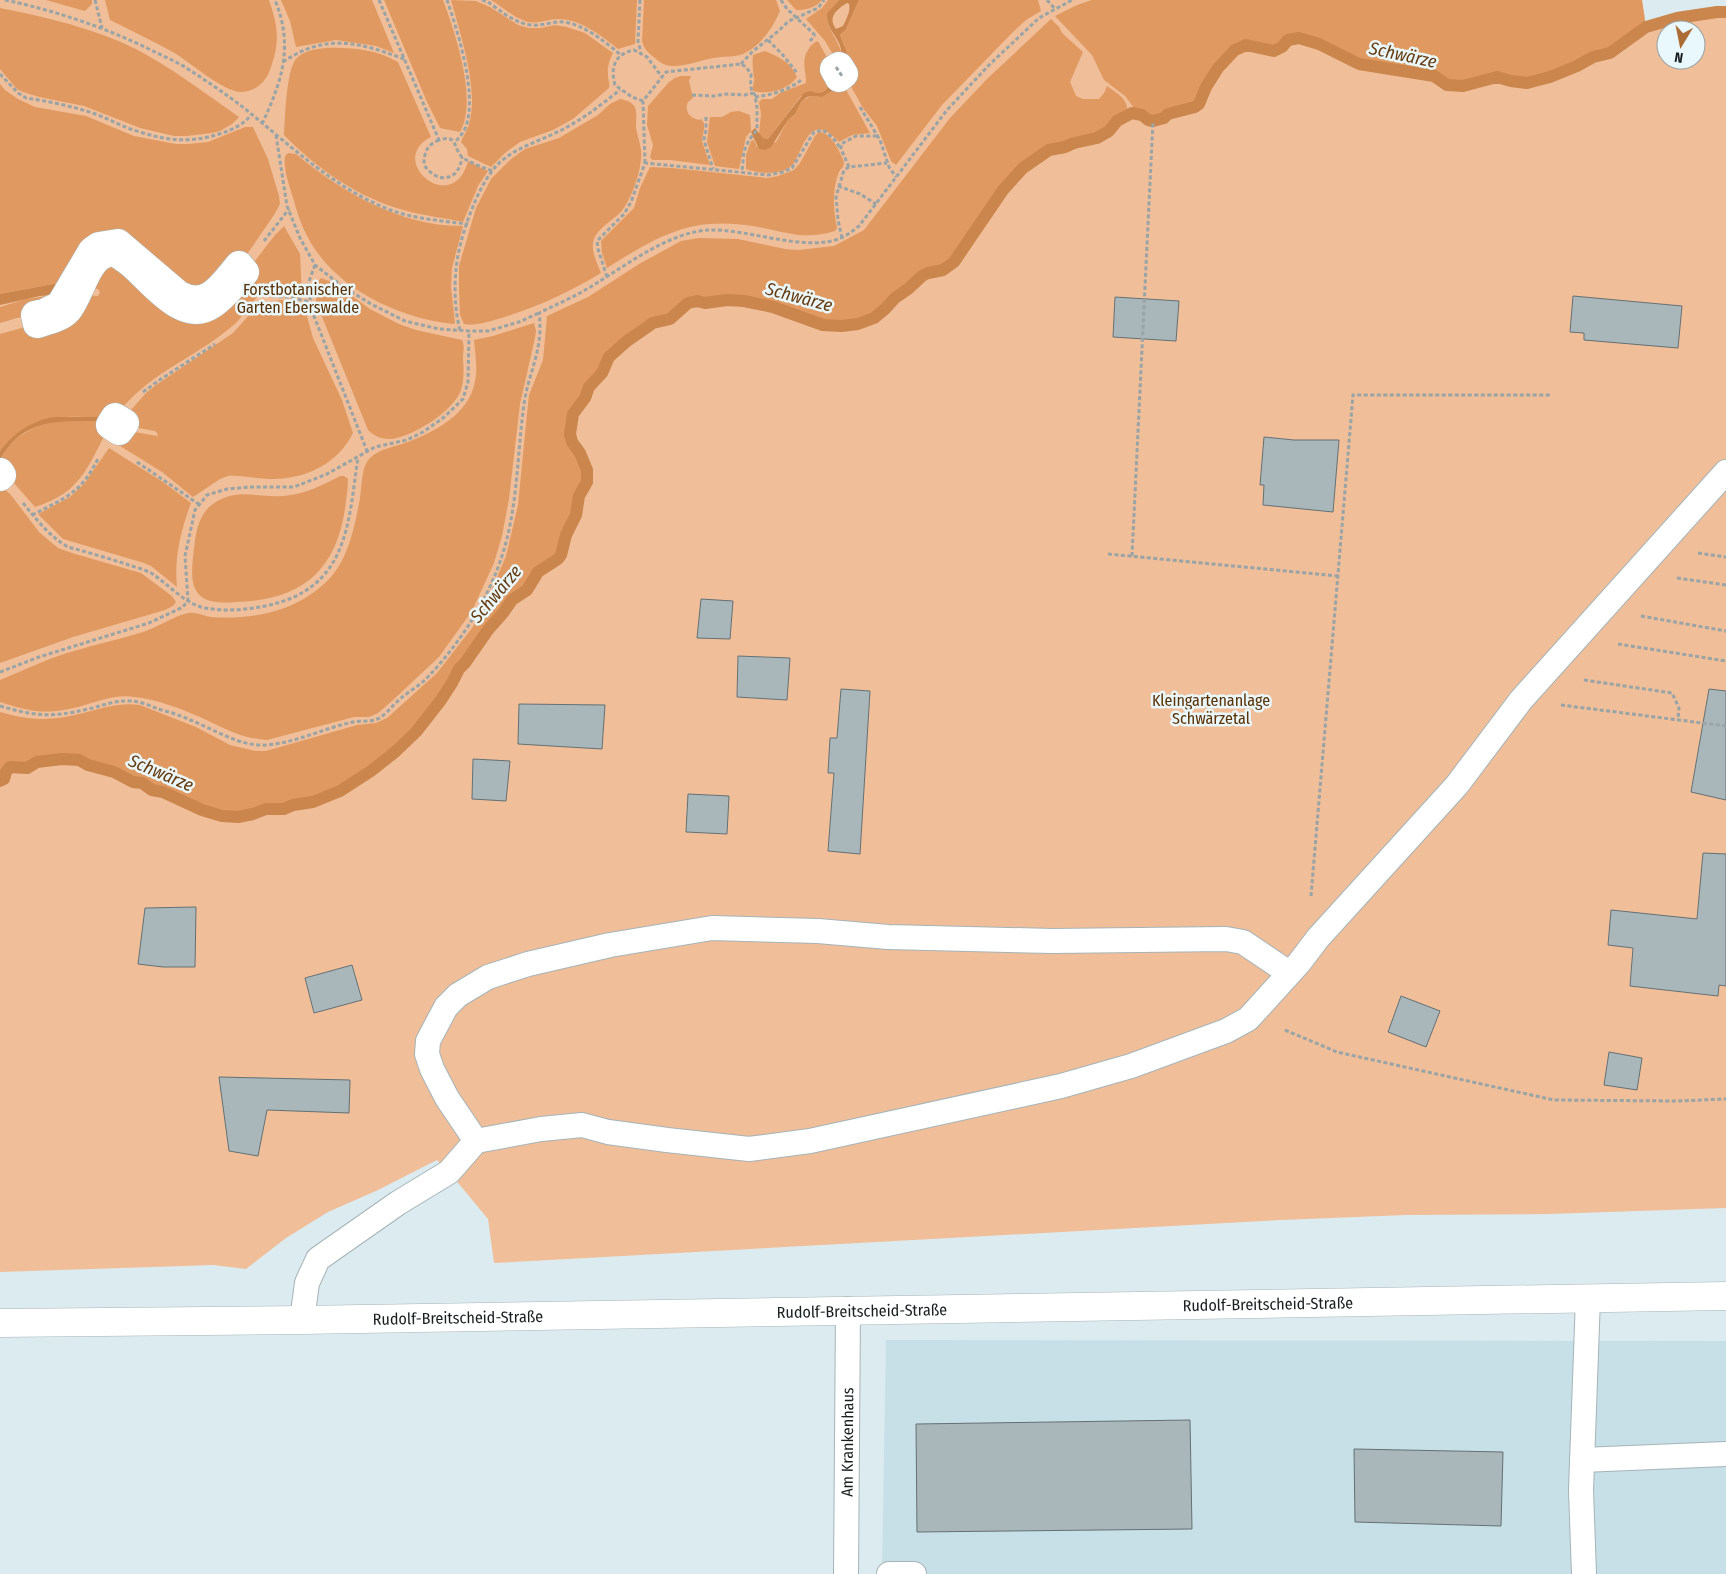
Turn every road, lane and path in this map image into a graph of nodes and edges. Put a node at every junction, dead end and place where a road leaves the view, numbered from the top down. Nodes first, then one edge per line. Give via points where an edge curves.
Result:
1 (5, 0) edge
2 (95, 0) edge
3 (275, 0) edge
4 (379, 0) edge
5 (447, 0) edge
6 (482, 0) edge
7 (640, 0) edge
8 (781, 0) edge
9 (824, 0) edge
10 (1047, 0) edge
11 (1072, 0) edge
12 (1053, 10) junction
13 (796, 18) junction
14 (102, 29) junction
15 (814, 35) junction
16 (818, 39) dead end
17 (768, 40) junction
18 (809, 42) dead end
19 (641, 53) junction
20 (621, 55) junction
21 (404, 59) junction
22 (283, 62) junction
23 (741, 64) junction
24 (801, 69) dead end
25 (0, 74) edge
26 (662, 76) junction
27 (801, 79) junction
28 (620, 90) junction
29 (692, 95) dead end
30 (754, 95) junction
31 (643, 101) junction
32 (859, 105) dead end
33 (252, 115) junction
34 (706, 117) dead end
35 (1153, 121) dead end
36 (262, 124) junction
37 (276, 135) junction
38 (878, 136) junction
39 (439, 140) junction
40 (454, 142) junction
41 (841, 149) junction
42 (462, 157) junction
43 (645, 163) junction
44 (887, 163) junction
45 (849, 167) junction
46 (713, 169) junction
47 (493, 171) junction
48 (742, 172) junction
49 (896, 177) junction
50 (838, 186) junction
51 (876, 204) junction
52 (468, 224) junction
53 (842, 238) junction
54 (315, 265) junction
55 (246, 272) joint
56 (607, 276) junction
57 (271, 296) dead end
58 (310, 302) junction
59 (539, 313) junction
60 (460, 330) junction
61 (470, 331) junction
62 (218, 342) dead end
63 (1550, 395) dead end
64 (114, 430) junction
65 (367, 451) junction
66 (358, 456) junction
67 (0, 472) edge
68 (1726, 472) edge
69 (0, 477) edge
70 (18, 498) dead end
71 (200, 505) junction
72 (32, 515) junction
73 (1108, 554) dead end
74 (1132, 556) junction
75 (1644, 563) junction
76 (1338, 576) junction
77 (1726, 585) edge
78 (188, 600) junction
79 (1603, 608) junction
80 (1726, 631) edge
81 (1578, 636) junction
82 (1726, 661) edge
83 (0, 672) edge
84 (1583, 680) dead end
85 (1521, 700) junction
86 (0, 706) edge
87 (1678, 719) junction
88 (1726, 726) edge
89 (1314, 943) junction
90 (1289, 973) junction
91 (1248, 1019) junction
92 (1726, 1100) edge
93 (476, 1141) junction
94 (1726, 1296) edge
95 (1588, 1298) junction
96 (848, 1309) junction
97 (302, 1320) junction
98 (0, 1323) edge
99 (1726, 1454) edge
100 (1582, 1460) junction
101 (846, 1574) edge
102 (889, 1574) edge
103 (914, 1574) edge
104 (1584, 1574) edge

1 - 14 path via 40,7
2 - 14 path
3 - 22 path via 282,17
4 - 21 path
5 - 40 path via 468,79 470,108 462,135
6 - 20 path via 521,23 563,22 575,25
7 - 19 path via 638,41
8 - 13 path
9 - 13 path via 818,8
10 - 12 path
11 - 12 path
12 - 49 path via 989,65 947,110
13 - 15 path
13 - 17 path via 789,20
14 - 33 path via 183,66
15 - 16 path
15 - 18 path
17 - 23 path
17 - 27 path
19 - 20 path via 634,50
19 - 26 path
20 - 28 path via 613,70 615,85
21 - 22 path via 350,44 326,43 308,47
21 - 39 path
22 - 36 path via 276,92
23 - 26 path via 666,72
23 - 30 path via 751,74 750,88
24 - 27 path
25 - 33 path via 26,98 86,110 140,132 173,140 194,141 231,130
26 - 31 path
27 - 30 path via 783,90
28 - 31 path
28 - 47 path via 567,128 522,148
29 - 30 path
30 - 48 path via 757,130 744,151
31 - 43 path
32 - 38 path
33 - 36 path
34 - 46 path via 704,140
35 - 74 path
36 - 37 path
37 - 52 path via 356,194 404,214
37 - 54 path via 287,206
38 - 41 path via 856,136 841,144
38 - 44 path
39 - 40 path via 446,138
39 - 42 path via 426,148 424,164 434,175 453,175 461,166
40 - 42 path
41 - 45 path
41 - 48 path via 824,130 814,132 792,168 768,175
42 - 47 path
43 - 46 path
43 - 56 path via 624,214 597,241
44 - 45 path
44 - 49 path
45 - 50 path via 844,170
46 - 48 path
47 - 52 path via 476,198
49 - 51 path
50 - 51 path
50 - 53 path via 836,206
51 - 53 path via 859,226
52 - 60 path via 455,272
53 - 56 path via 798,242 742,232 708,230 672,239
54 - 58 path via 308,284
54 - 60 path via 342,286 405,321
55 - 55 street via 214,304 192,309 172,302 132,264 111,252 94,262 67,311 37,324 35,315 60,305 89,255 103,245 118,243 188,299 201,300 213,294 239,265
56 - 59 path
57 - 58 path
58 - 65 path
59 - 61 path via 519,322
59 - 86 path via 540,340 524,404 512,516 502,556 470,624 425,680 380,718 266,745 231,738 190,719 131,701 51,716
60 - 61 path
61 - 65 path via 468,382 463,399 423,432
62 - 64 path via 143,392
63 - 76 path via 1353,395
64 - 71 path
64 - 72 path via 86,479 62,500
65 - 66 path
66 - 71 path via 327,474 294,487 227,489 207,495
66 - 78 path via 348,527 329,571 310,588 282,603 254,608 230,610 201,606
67 - 69 street
68 - 75 lane
70 - 72 path
71 - 78 path via 195,510 185,556
72 - 78 path via 57,541 68,547 149,572
73 - 74 path
74 - 76 path
75 - 77 path via 1654,574
75 - 79 lane
76 - 89 path via 1308,935
78 - 83 path via 184,607 149,623
79 - 80 path
79 - 81 lane
81 - 82 path
81 - 85 lane
84 - 87 path via 1672,693 1680,708
85 - 87 path
85 - 89 lane via 1457,785
87 - 88 path
89 - 90 lane
90 - 91 lane
90 - 93 lane via 1243,942 1226,939 1052,941 712,928 610,945 488,977 458,995 446,1007 428,1041 428,1054 432,1070 447,1098
91 - 92 path via 1291,1032 1337,1052 1554,1100
91 - 93 lane via 1226,1032 1157,1057 1061,1086 810,1141 749,1149 582,1126 541,1129
93 - 97 lane via 449,1172 318,1259 307,1282
94 - 95 street, Rudolf-Breitscheid-Straße
95 - 96 street, Rudolf-Breitscheid-Straße
95 - 100 lane
96 - 97 street, Rudolf-Breitscheid-Straße
96 - 101 lane, Am Krankenhaus
97 - 98 street, Rudolf-Breitscheid-Straße
99 - 100 lane
100 - 104 lane
102 - 103 lane

